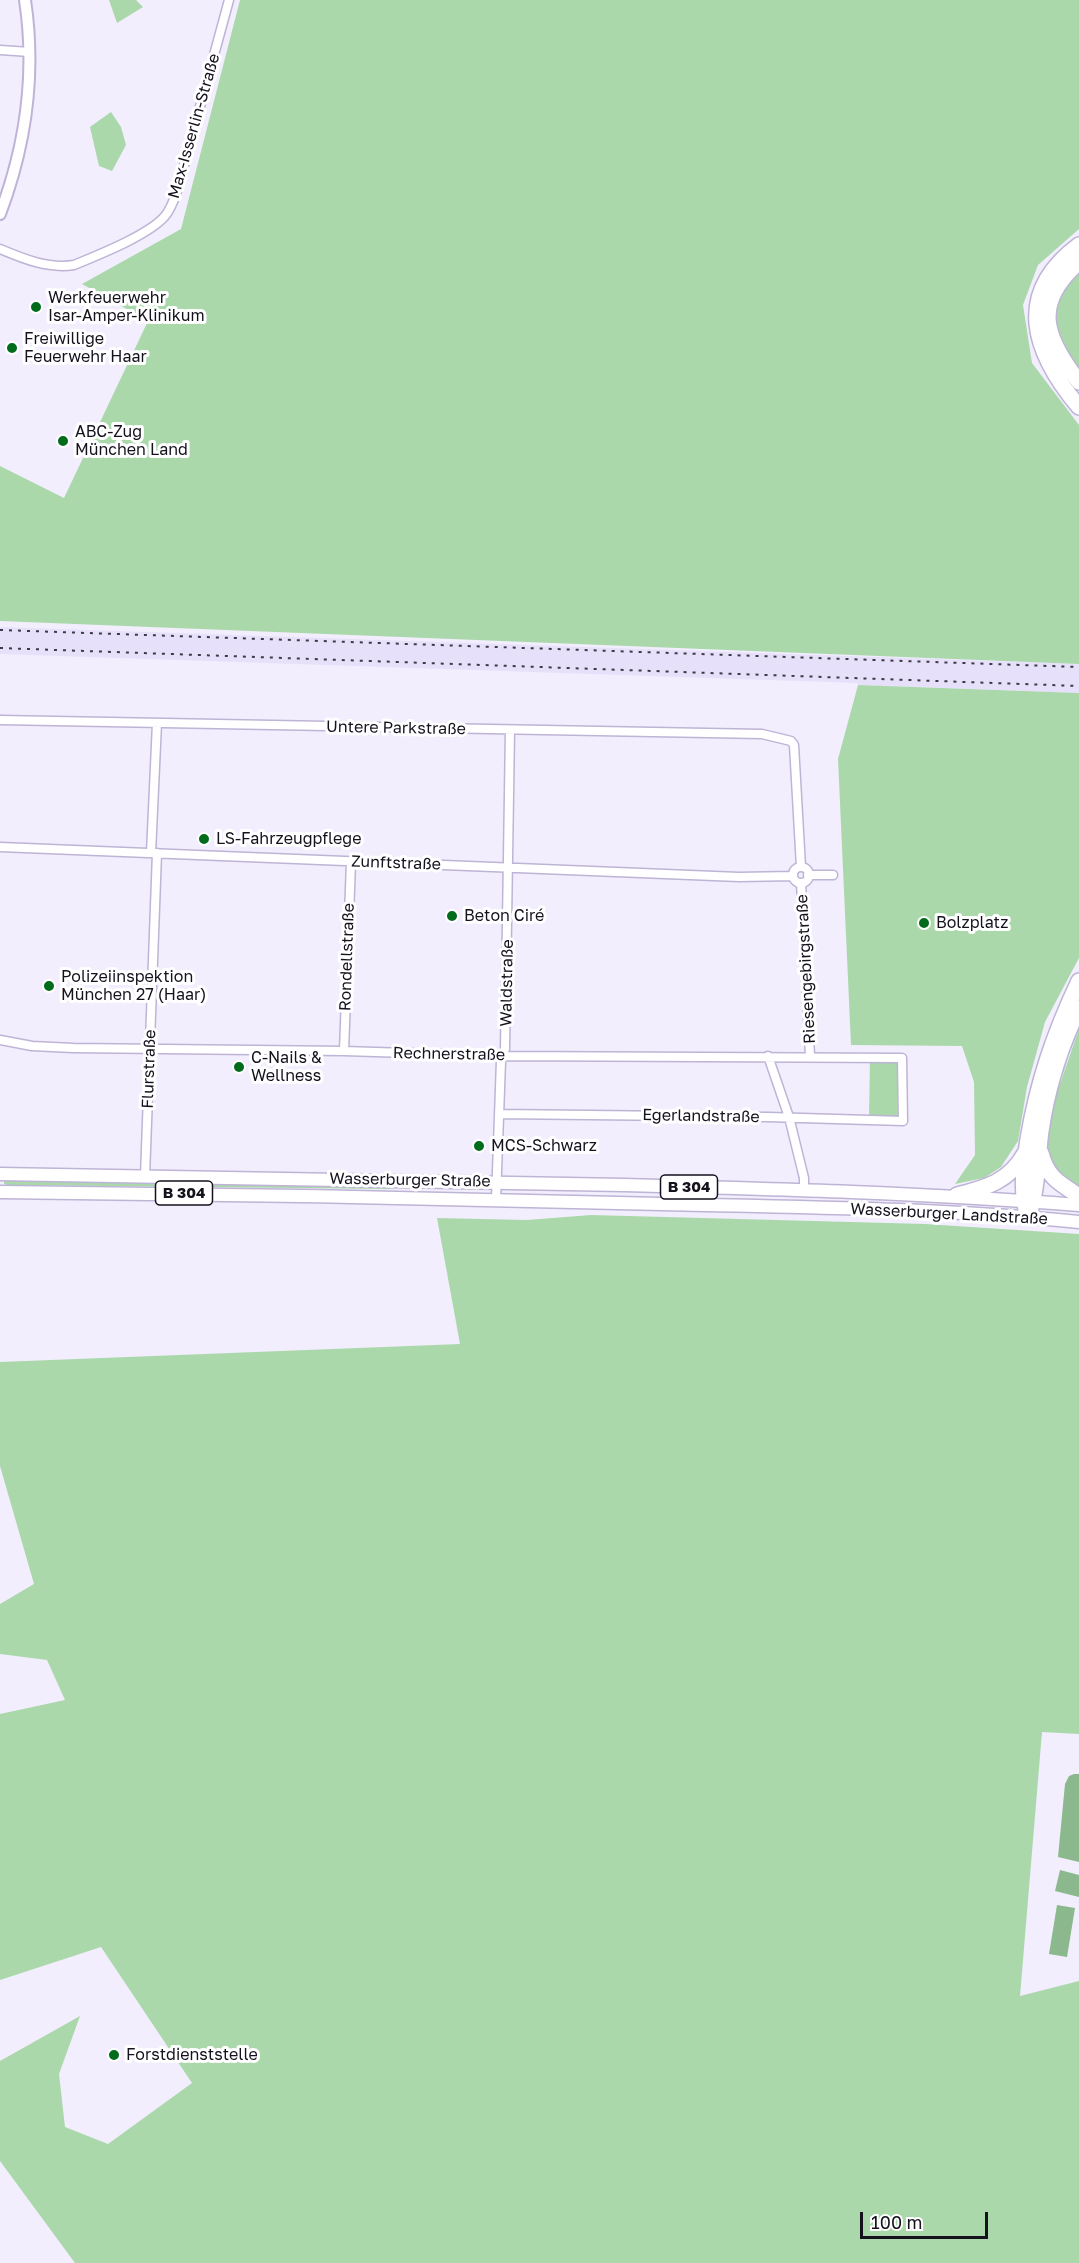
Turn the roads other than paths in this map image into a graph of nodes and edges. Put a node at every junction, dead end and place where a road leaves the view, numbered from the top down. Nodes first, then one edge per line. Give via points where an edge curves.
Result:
1 (25, 0) edge
2 (229, 0) edge
3 (0, 50) edge
4 (30, 52) junction
5 (0, 214) edge
6 (1079, 245) edge
7 (0, 249) edge
8 (1079, 262) edge
9 (1079, 382) edge
10 (1079, 407) edge
11 (0, 720) edge
12 (157, 723) junction
13 (510, 730) junction
14 (0, 847) edge
15 (154, 853) junction
16 (351, 862) junction
17 (509, 867) junction
18 (801, 867) junction
19 (833, 874) dead end
20 (808, 875) junction
21 (793, 876) junction
22 (801, 883) junction
23 (1079, 981) edge
24 (1079, 1008) edge
25 (0, 1040) edge
26 (150, 1048) junction
27 (344, 1051) junction
28 (502, 1056) junction
29 (768, 1056) junction
30 (810, 1056) junction
31 (499, 1114) junction
32 (789, 1118) junction
33 (903, 1121) joint
34 (1033, 1149) junction
35 (0, 1174) edge
36 (145, 1176) junction
37 (497, 1182) junction
38 (804, 1190) junction
39 (820, 1190) joint
40 (0, 1191) edge
41 (957, 1195) junction
42 (1079, 1196) edge
43 (496, 1199) junction
44 (1028, 1200) junction
45 (1079, 1205) edge
46 (819, 1208) joint
47 (1028, 1217) junction
48 (1079, 1222) edge

1 - 4 main road
2 - 7 street, Max-Isserlin-Straße via 177,191 164,217 148,229 74,265 48,265
3 - 4 street
4 - 5 main road via 23,133
6 - 10 highway via 1057,264 1044,283 1036,326 1050,366
8 - 9 highway via 1054,292 1048,324 1058,352
11 - 12 street, Untere Parkstraße
12 - 13 street, Untere Parkstraße
12 - 15 street, Flurstraße
13 - 17 street, Waldstraße
13 - 18 street, Untere Parkstraße via 762,734 791,741 795,753
14 - 15 street, Zunftstraße
15 - 16 street, Zunftstraße
15 - 26 street, Flurstraße
16 - 17 street, Zunftstraße
16 - 27 street, Rondellstraße
17 - 21 street, Zunftstraße
17 - 28 street, Waldstraße
18 - 20 street
18 - 21 street
19 - 20 street, Riesengebirgstraße
20 - 22 street
21 - 22 street
22 - 30 street, Riesengebirgstraße
23 - 34 highway via 1047,1056 1036,1096
24 - 34 highway
25 - 26 street, Rechnerstraße via 47,1048
26 - 27 street, Rechnerstraße
26 - 36 street, Flurstraße
27 - 28 street, Rechnerstraße
28 - 29 street, Rechnerstraße
28 - 31 street, Waldstraße
29 - 30 street, Rechnerstraße
29 - 32 street
30 - 33 street, Rechnerstraße via 902,1058
31 - 32 street, Egerlandstraße
31 - 37 street, Waldstraße
32 - 33 street, Egerlandstraße
32 - 38 street
34 - 41 highway via 1010,1175 990,1186
34 - 42 highway via 1051,1176
34 - 44 highway
35 - 36 main road, Wasserburger Straße / B 304
36 - 37 main road, Wasserburger Straße / B 304
37 - 38 main road, Wasserburger Straße / B 304
37 - 43 street, Waldstraße
38 - 39 main road, Wasserburger Straße / B 304
39 - 41 main road, Wasserburger Landstraße / B 304
40 - 43 main road, Wasserburger Straße / B 304
41 - 44 main road, Wasserburger Landstraße / B 304
43 - 46 main road, Wasserburger Straße / B 304
44 - 45 main road, Wasserburger Landstraße / B 304
44 - 47 highway
46 - 47 main road, Wasserburger Landstraße / B 304
47 - 48 main road, Wasserburger Landstraße / B 304

